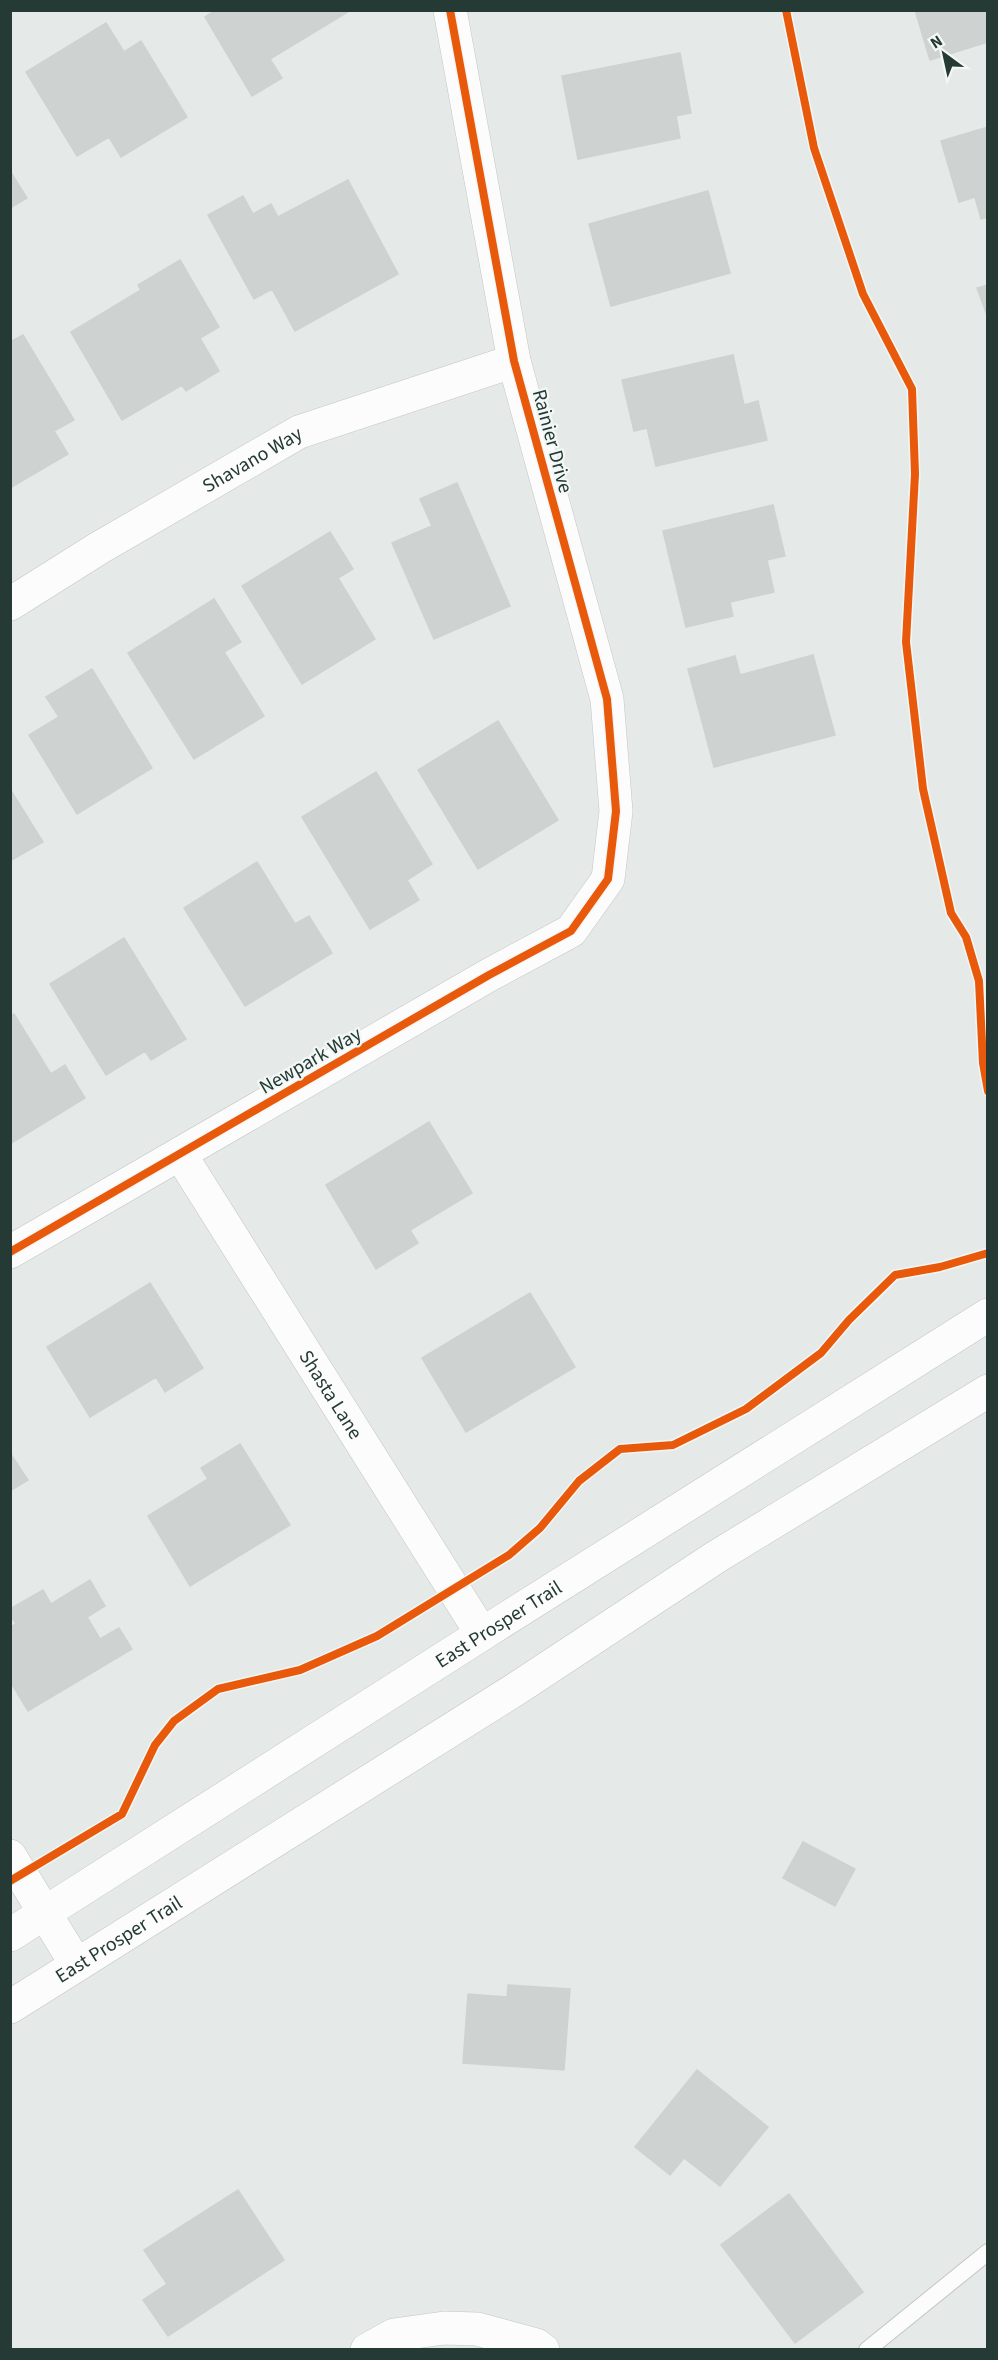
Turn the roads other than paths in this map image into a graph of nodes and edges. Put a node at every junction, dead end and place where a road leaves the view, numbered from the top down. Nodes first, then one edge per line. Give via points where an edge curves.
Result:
1 (450, 10) edge
2 (514, 361) junction
3 (10, 604) edge
4 (608, 879) joint
5 (180, 1154) junction
6 (10, 1251) edge
7 (987, 1315) edge
8 (987, 1391) edge
9 (482, 1634) junction
10 (10, 1856) edge
11 (44, 1913) junction
12 (10, 1935) edge
13 (76, 1964) junction
14 (10, 2007) edge
15 (987, 2252) edge
16 (367, 2349) edge
17 (543, 2349) edge
18 (867, 2349) edge

1 - 2 street, Rainier Drive
2 - 3 street, Shavano Way via 299,432
2 - 4 street, Rainier Drive via 607,699 616,811
4 - 5 street, Newpark Way via 571,931
5 - 6 street, Newpark Way
5 - 9 street, Shasta Lane
7 - 9 street, East Prosper Trail
8 - 13 street, East Prosper Trail via 716,1557 519,1687
9 - 11 street, East Prosper Trail
10 - 11 street
11 - 12 street, East Prosper Trail
11 - 13 street
13 - 14 street, East Prosper Trail
15 - 18 lane
16 - 17 street via 394,2335 444,2328 477,2329

